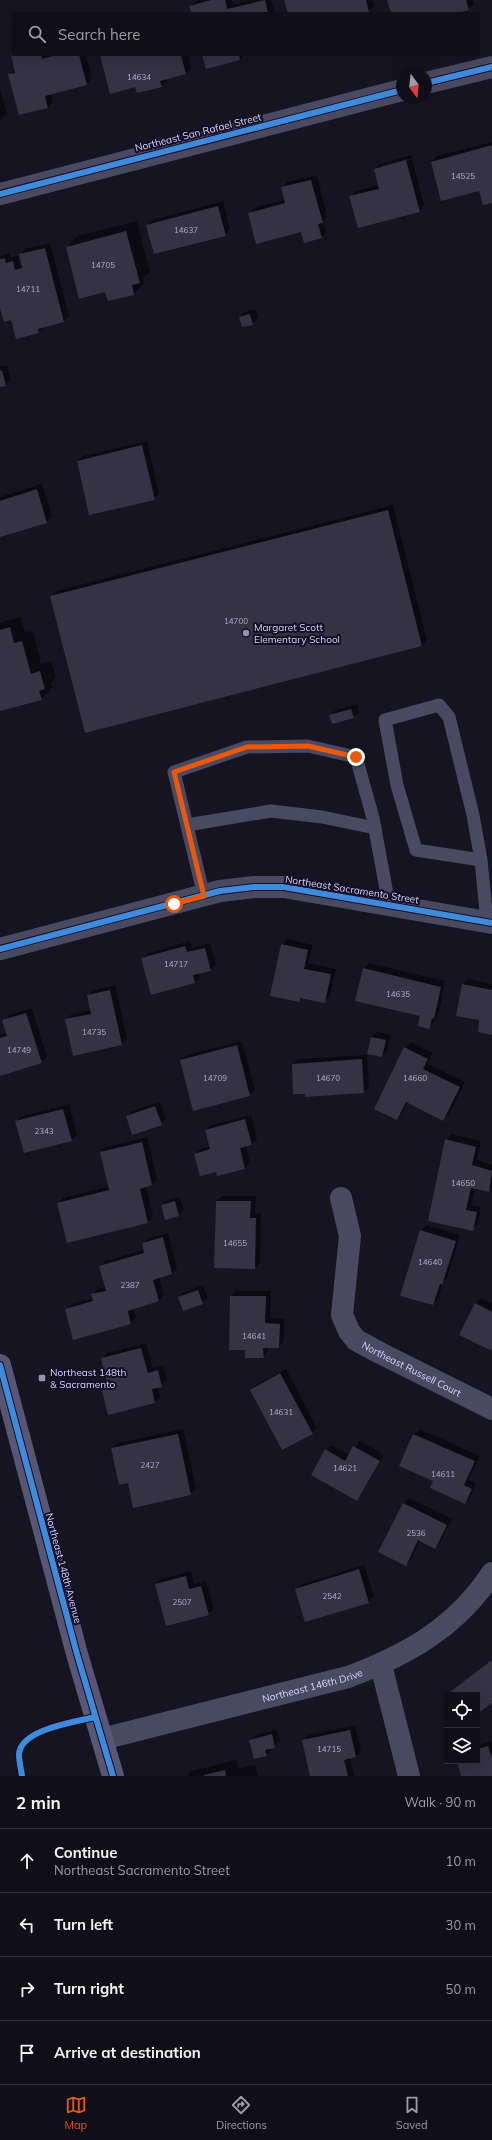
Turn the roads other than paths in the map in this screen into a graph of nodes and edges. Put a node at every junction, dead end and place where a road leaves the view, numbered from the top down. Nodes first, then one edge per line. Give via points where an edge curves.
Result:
1 (492, 67) edge
2 (432, 82) edge
3 (396, 92) edge
4 (0, 194) edge
5 (187, 825) junction
6 (375, 828) junction
7 (482, 860) junction
8 (204, 896) junction
9 (389, 905) junction
10 (489, 922) edge
11 (0, 949) edge
12 (341, 1198) dead end
13 (0, 1365) edge
14 (4, 1397) edge
15 (492, 1409) edge
16 (492, 1573) edge
17 (381, 1665) junction
18 (102, 1739) junction
19 (113, 1776) edge
20 (409, 1776) edge

1 - 2 street
3 - 4 street, Northeast San Rafael Street
5 - 6 lane via 271,812 322,817
5 - 6 lane via 174,772 247,747 308,746 356,757
5 - 8 lane
6 - 9 lane
7 - 7 lane via 449,717 438,705 385,720 397,784 416,850
7 - 10 lane
8 - 9 street, Northeast Sacramento Street via 254,887 284,887
8 - 11 street, Northeast Sacramento Street
9 - 10 street, Northeast Sacramento Street
12 - 15 street, Northeast Russell Court via 350,1236 342,1315 349,1331 356,1340
13 - 14 main road, Northeast 148th Avenue
14 - 18 main road, Northeast 148th Avenue
16 - 17 street, Northeast 146th Drive via 460,1612 430,1638
17 - 18 street, Northeast 146th Drive via 348,1677
17 - 20 street
18 - 19 main road, Northeast 148th Avenue

